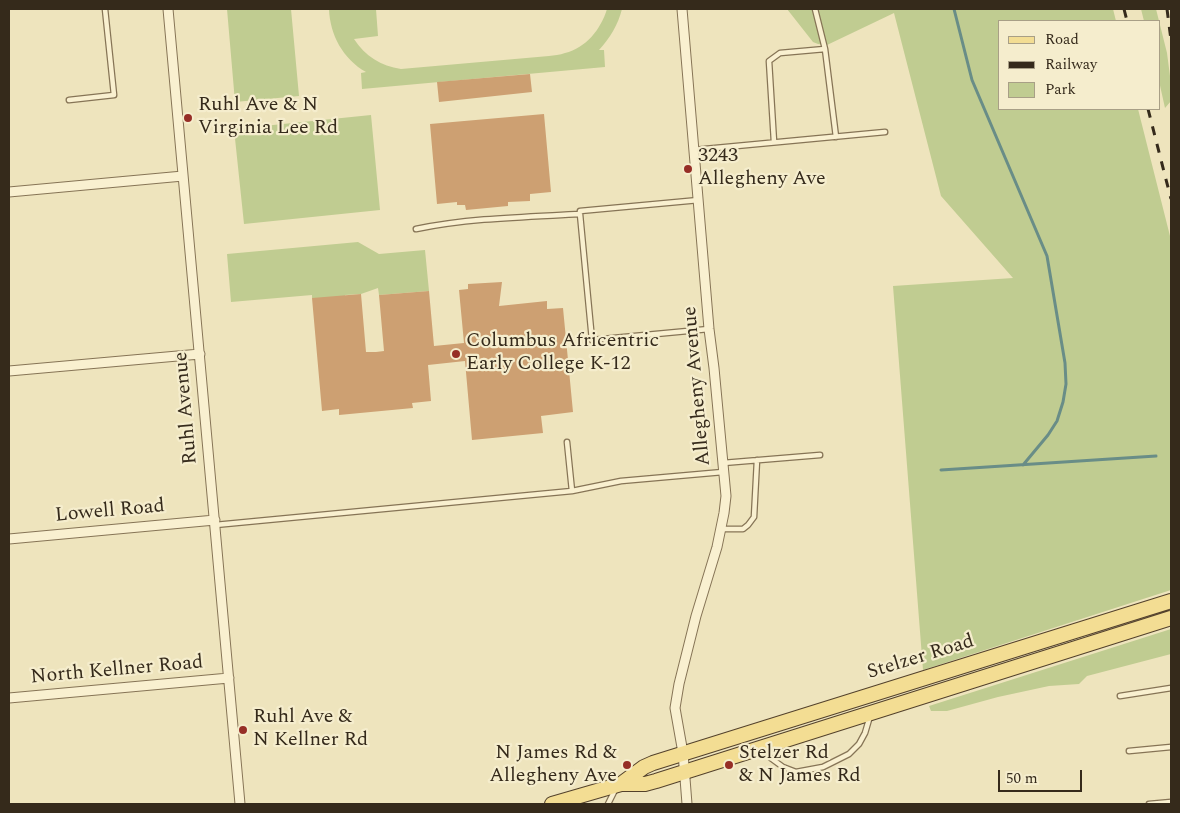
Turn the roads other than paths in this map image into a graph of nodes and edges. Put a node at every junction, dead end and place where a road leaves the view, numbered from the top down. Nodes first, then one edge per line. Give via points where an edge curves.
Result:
1 (106, 9) edge
2 (168, 9) edge
3 (682, 9) edge
4 (815, 9) edge
5 (825, 49) junction
6 (69, 100) dead end
7 (886, 132) dead end
8 (836, 136) junction
9 (774, 142) junction
10 (694, 150) junction
11 (183, 176) junction
12 (9, 192) edge
13 (699, 200) junction
14 (580, 214) junction
15 (416, 229) dead end
16 (709, 329) junction
17 (200, 354) junction
18 (9, 371) edge
19 (567, 442) dead end
20 (820, 455) dead end
21 (757, 460) junction
22 (723, 468) junction
23 (572, 491) junction
24 (215, 522) junction
25 (720, 529) junction
26 (9, 539) edge
27 (1171, 601) edge
28 (1171, 618) edge
29 (229, 678) junction
30 (1171, 688) edge
31 (1120, 696) dead end
32 (9, 698) edge
33 (871, 713) junction
34 (1171, 747) edge
35 (758, 749) junction
36 (1129, 751) dead end
37 (683, 753) junction
38 (685, 772) junction
39 (619, 784) junction
40 (1171, 802) edge
41 (240, 804) edge
42 (552, 804) edge
43 (608, 804) edge
44 (687, 804) edge
45 (1149, 804) edge

1 - 6 lane via 114,95
2 - 11 street, Ruhl Avenue
3 - 10 street, Allegheny Avenue
4 - 5 lane
5 - 8 lane
5 - 9 lane via 780,53 768,61
7 - 8 lane
8 - 9 lane
9 - 10 lane
10 - 13 street, Allegheny Avenue
11 - 12 street
11 - 17 street, Ruhl Avenue
13 - 14 lane via 580,211
13 - 16 street, Allegheny Avenue
14 - 15 lane via 459,222
14 - 16 lane via 592,340
16 - 22 street, Allegheny Avenue
17 - 18 street
17 - 24 street, Ruhl Avenue
19 - 23 lane
20 - 21 lane
21 - 22 lane
21 - 25 lane via 752,522 739,530
22 - 23 lane via 621,481
22 - 25 street, Allegheny Avenue via 726,496
23 - 24 lane
24 - 26 street, Lowell Road
24 - 29 street, Ruhl Avenue
25 - 37 street, Allegheny Avenue via 675,708
27 - 37 main road, Stelzer Road
28 - 33 main road, Stelzer Road
29 - 32 street, North Kellner Road
29 - 41 street, Ruhl Avenue
30 - 31 lane
33 - 35 main road, Stelzer Road
33 - 35 lane via 859,744 849,754 823,767 796,772
34 - 36 lane
35 - 38 main road, Stelzer Road
37 - 38 street, Allegheny Avenue
37 - 39 main road, Stelzer Road via 644,767
38 - 39 main road, Stelzer Road via 645,784
38 - 44 street, Allegheny Avenue
39 - 42 main road
39 - 43 lane
40 - 45 lane

